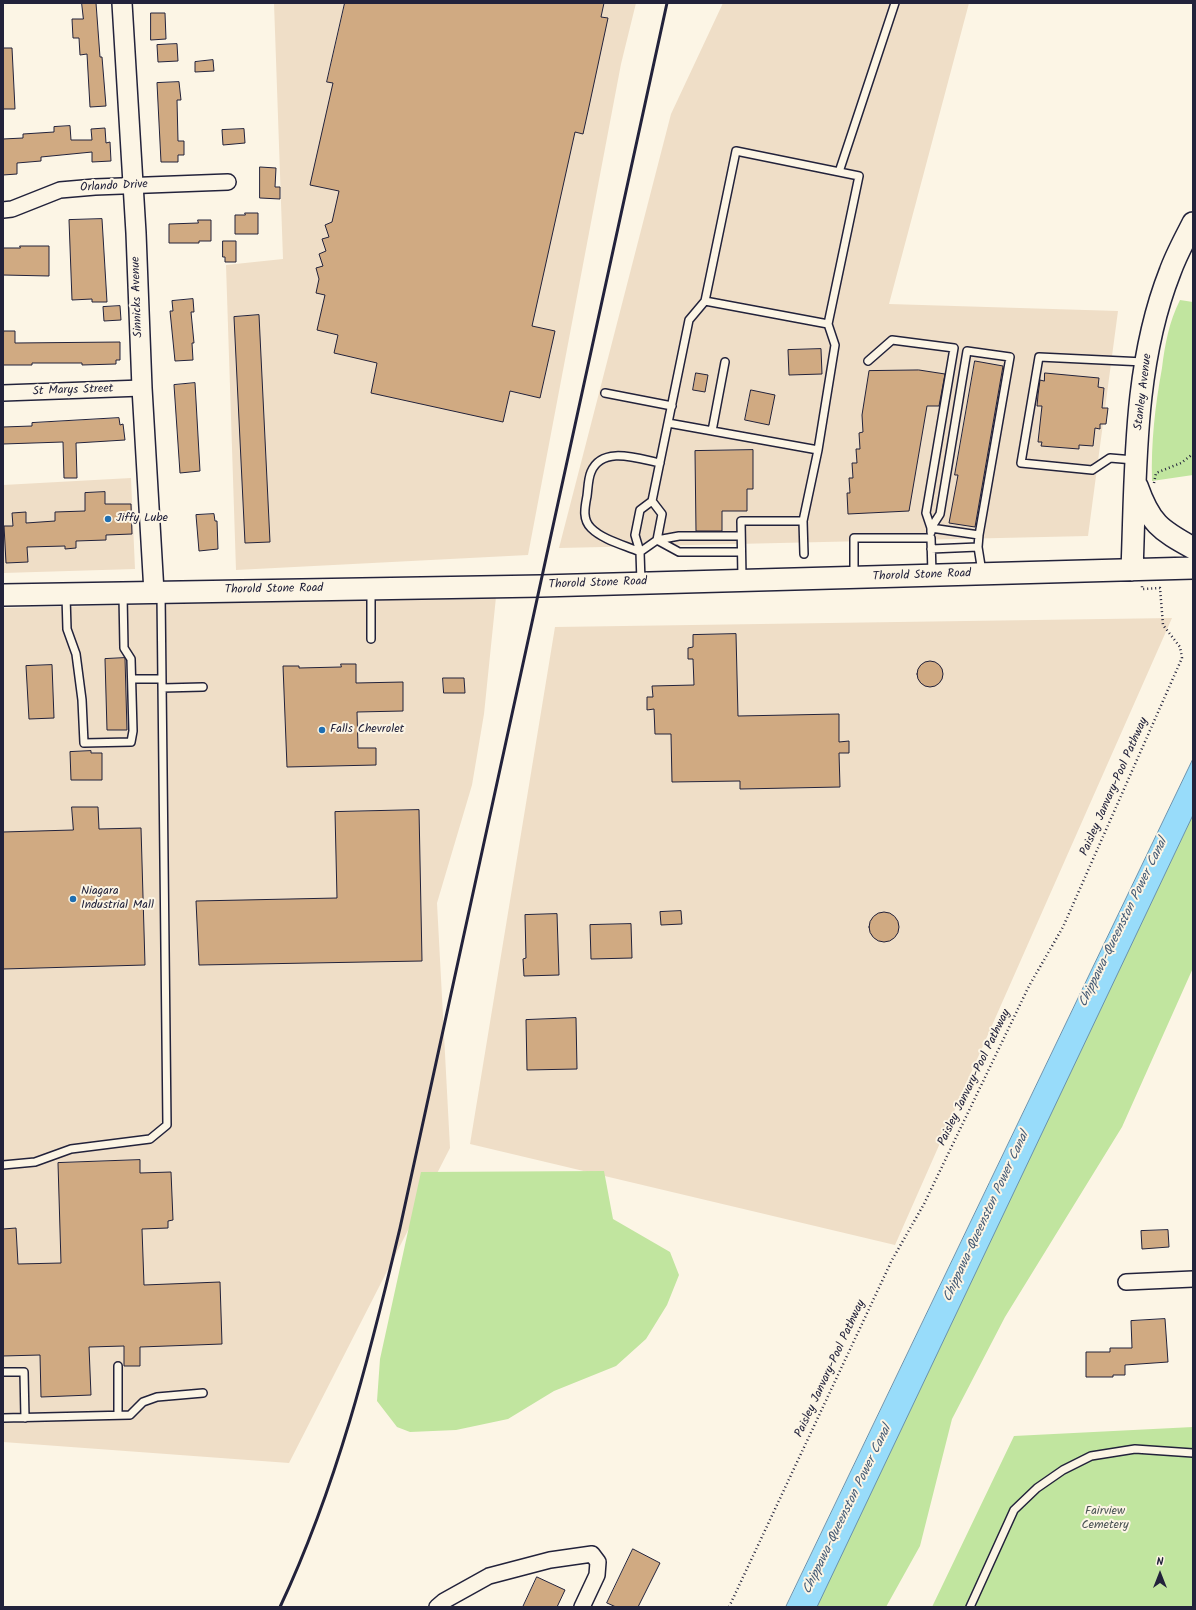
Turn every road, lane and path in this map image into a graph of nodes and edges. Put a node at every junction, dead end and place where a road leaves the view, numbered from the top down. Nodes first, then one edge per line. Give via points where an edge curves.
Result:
1 (122, 3) edge
2 (895, 3) edge
3 (839, 172) junction
4 (228, 182) dead end
5 (132, 186) junction
6 (3, 210) edge
7 (1193, 223) edge
8 (705, 301) junction
9 (828, 324) junction
10 (868, 361) dead end
11 (725, 362) dead end
12 (1146, 362) junction
13 (142, 388) junction
14 (3, 393) edge
15 (606, 393) dead end
16 (672, 406) junction
17 (668, 424) junction
18 (712, 431) junction
19 (818, 450) junction
20 (1193, 454) edge
21 (660, 463) junction
22 (1142, 474) junction
23 (652, 501) junction
24 (803, 521) junction
25 (931, 528) junction
26 (979, 535) junction
27 (741, 536) junction
28 (931, 538) junction
29 (657, 540) junction
30 (978, 547) junction
31 (931, 548) junction
32 (1193, 548) edge
33 (640, 552) junction
34 (741, 552) junction
35 (804, 554) dead end
36 (1193, 568) edge
37 (1137, 570) junction
38 (982, 574) junction
39 (932, 575) junction
40 (854, 577) junction
41 (742, 581) junction
42 (641, 583) junction
43 (371, 589) junction
44 (158, 592) junction
45 (123, 593) junction
46 (66, 594) junction
47 (3, 595) edge
48 (371, 639) dead end
49 (162, 679) junction
50 (132, 680) junction
51 (203, 687) dead end
52 (162, 688) junction
53 (3, 1165) edge
54 (1193, 1279) edge
55 (1126, 1282) dead end
56 (118, 1366) dead end
57 (3, 1372) edge
58 (203, 1393) dead end
59 (118, 1415) junction
60 (3, 1418) edge
61 (25, 1418) junction
62 (1193, 1453) edge
63 (437, 1607) edge
64 (582, 1607) edge
65 (729, 1607) edge
66 (970, 1607) edge

1 - 5 street, Sinnicks Avenue
2 - 3 lane
3 - 8 lane via 736,151
3 - 9 lane via 859,176
4 - 5 street, Orlando Drive
5 - 6 street, Orlando Drive via 60,190 12,209
5 - 13 street, Sinnicks Avenue
7 - 12 main road, Stanley Avenue via 1170,272
8 - 9 lane
8 - 16 lane via 689,320
9 - 19 lane via 835,345
10 - 25 lane via 892,340 954,348 926,513
11 - 18 lane
12 - 22 main road, Stanley Avenue via 1141,396
12 - 22 lane via 1039,357 1021,463 1092,470 1110,458
13 - 14 street, St Marys Street
13 - 44 street, Sinnicks Avenue
15 - 16 lane
16 - 17 lane
17 - 18 lane
17 - 21 lane
18 - 19 lane
19 - 24 lane
20 - 22 path via 1181,463 1156,473
21 - 23 lane
21 - 33 lane via 628,456 612,456 599,461 591,472 584,512 590,526 600,535
22 - 32 main road via 1143,502 1157,526
22 - 37 main road, Stanley Avenue
23 - 29 lane via 662,514
23 - 33 lane via 640,510 635,535
24 - 27 lane via 741,521
24 - 35 lane
25 - 26 lane
25 - 26 lane via 940,514 967,351 1010,357
25 - 28 lane
26 - 30 lane
27 - 29 lane via 679,536
27 - 34 lane
28 - 31 lane
28 - 40 lane via 854,538
29 - 33 lane
29 - 34 lane via 679,552
30 - 31 lane
30 - 38 lane
31 - 39 lane
33 - 42 lane
34 - 41 lane
36 - 37 main road, Thorold Stone Road
37 - 38 main road, Thorold Stone Road
37 - 65 path, Paisley Janvary-Pool Pathway via 1142,589 1160,588 1163,625 1180,647 1182,658 1063,927 1029,986 924,1204 892,1260
38 - 39 main road, Thorold Stone Road
39 - 40 main road, Thorold Stone Road
40 - 41 main road, Thorold Stone Road
41 - 42 main road, Thorold Stone Road
42 - 43 main road, Thorold Stone Road
43 - 44 main road, Thorold Stone Road
43 - 48 lane
44 - 45 main road, Thorold Stone Road
44 - 49 lane
45 - 46 main road, Thorold Stone Road
45 - 50 lane via 124,648 131,659
46 - 47 main road, Thorold Stone Road
46 - 50 lane via 67,629 76,654 84,743 131,742
49 - 50 lane
49 - 52 lane
51 - 52 lane
52 - 53 lane via 167,1125 150,1139 71,1149 35,1162
54 - 55 street
56 - 59 lane
57 - 61 lane via 24,1372
58 - 59 lane via 157,1397 143,1402 130,1415
59 - 61 lane
60 - 61 lane
62 - 66 lane via 1135,1449 1091,1456 1036,1488 1014,1510
63 - 64 street via 444,1600 489,1576 550,1560 592,1554 598,1562 597,1576

